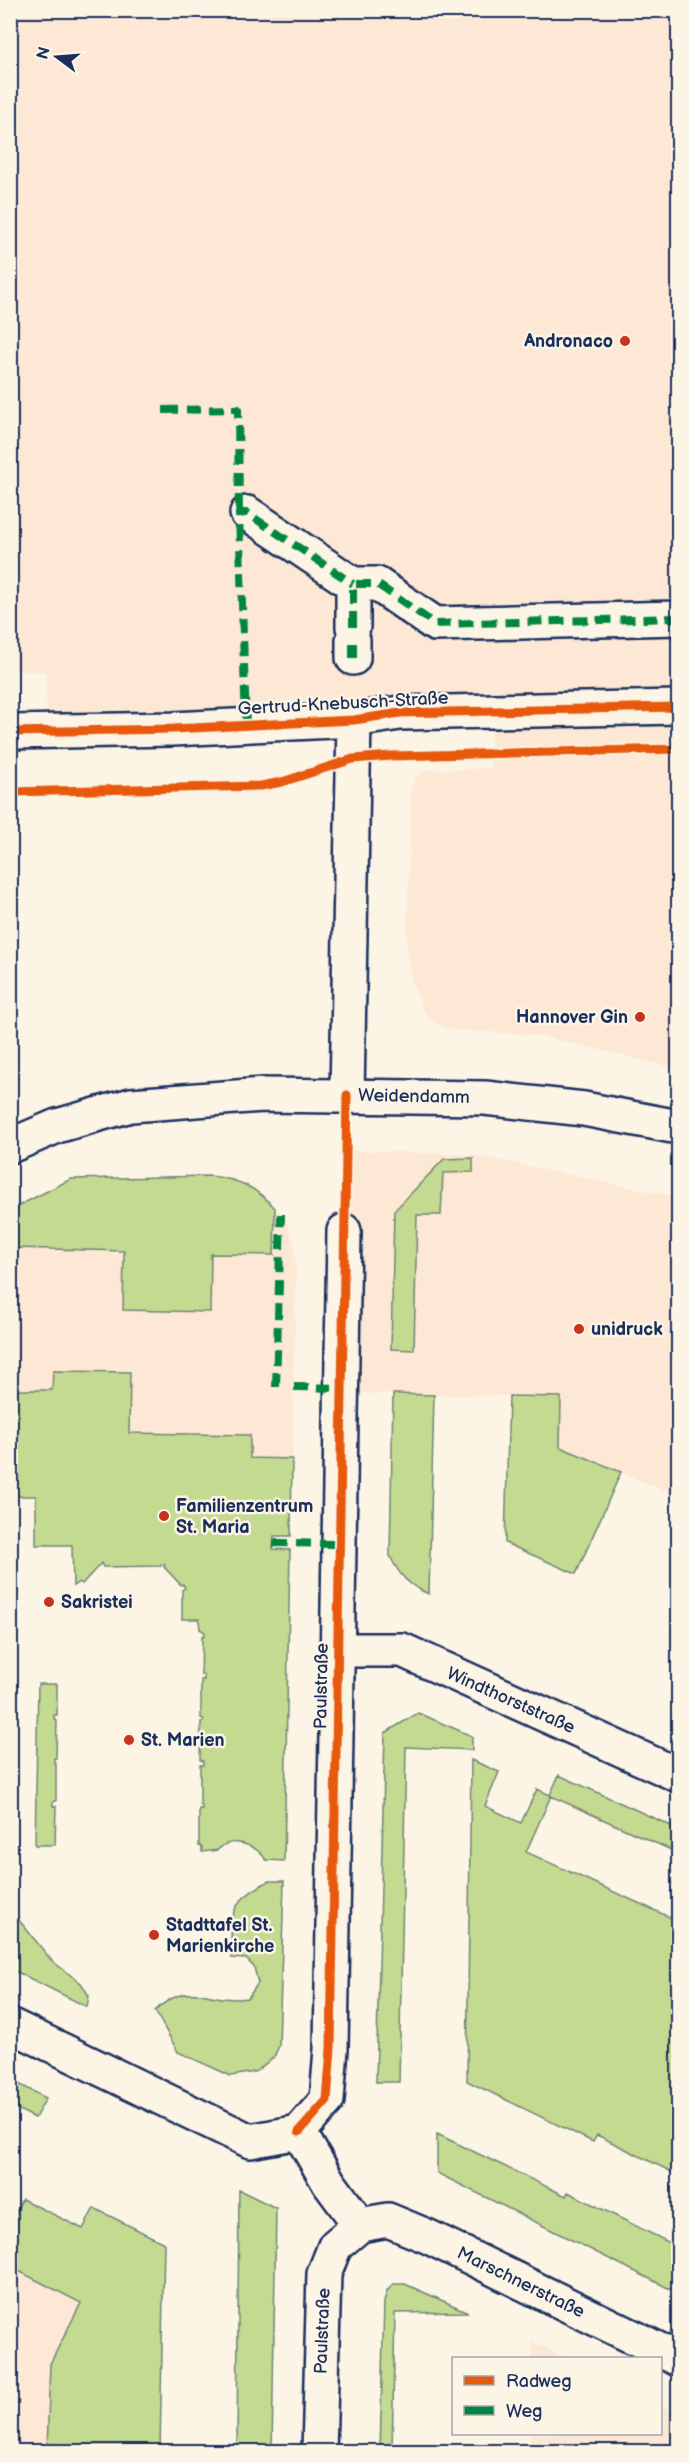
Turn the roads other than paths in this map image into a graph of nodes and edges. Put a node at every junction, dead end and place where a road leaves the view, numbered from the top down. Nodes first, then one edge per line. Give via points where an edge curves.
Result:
1 (247, 513) dead end
2 (353, 584) junction
3 (678, 618) edge
4 (353, 642) dead end
5 (678, 707) edge
6 (354, 720) junction
7 (10, 732) edge
8 (347, 1095) junction
9 (678, 1127) edge
10 (10, 1146) edge
11 (344, 1231) dead end
12 (338, 1650) junction
13 (678, 1775) edge
14 (10, 2025) edge
15 (299, 2132) junction
16 (360, 2225) junction
17 (678, 2359) edge
18 (318, 2451) edge

1 - 2 street
2 - 3 street via 377,584 435,624
2 - 4 street
5 - 6 street, Gertrud-Knebusch-Straße via 400,713
6 - 7 street, Gertrud-Knebusch-Straße
6 - 8 street, Gertrud-Knebusch-Straße
8 - 9 street, Weidendamm via 485,1098 584,1109
8 - 10 street, Weidendamm via 262,1095 131,1105 57,1126
11 - 12 street, Paulstraße
12 - 13 street, Windthorststraße via 402,1650
12 - 15 street, Paulstraße via 332,2037 327,2100
14 - 15 street via 250,2141
15 - 16 street
16 - 17 street, Marschnerstraße via 388,2220 429,2237
16 - 18 street, Paulstraße via 335,2246 324,2274

